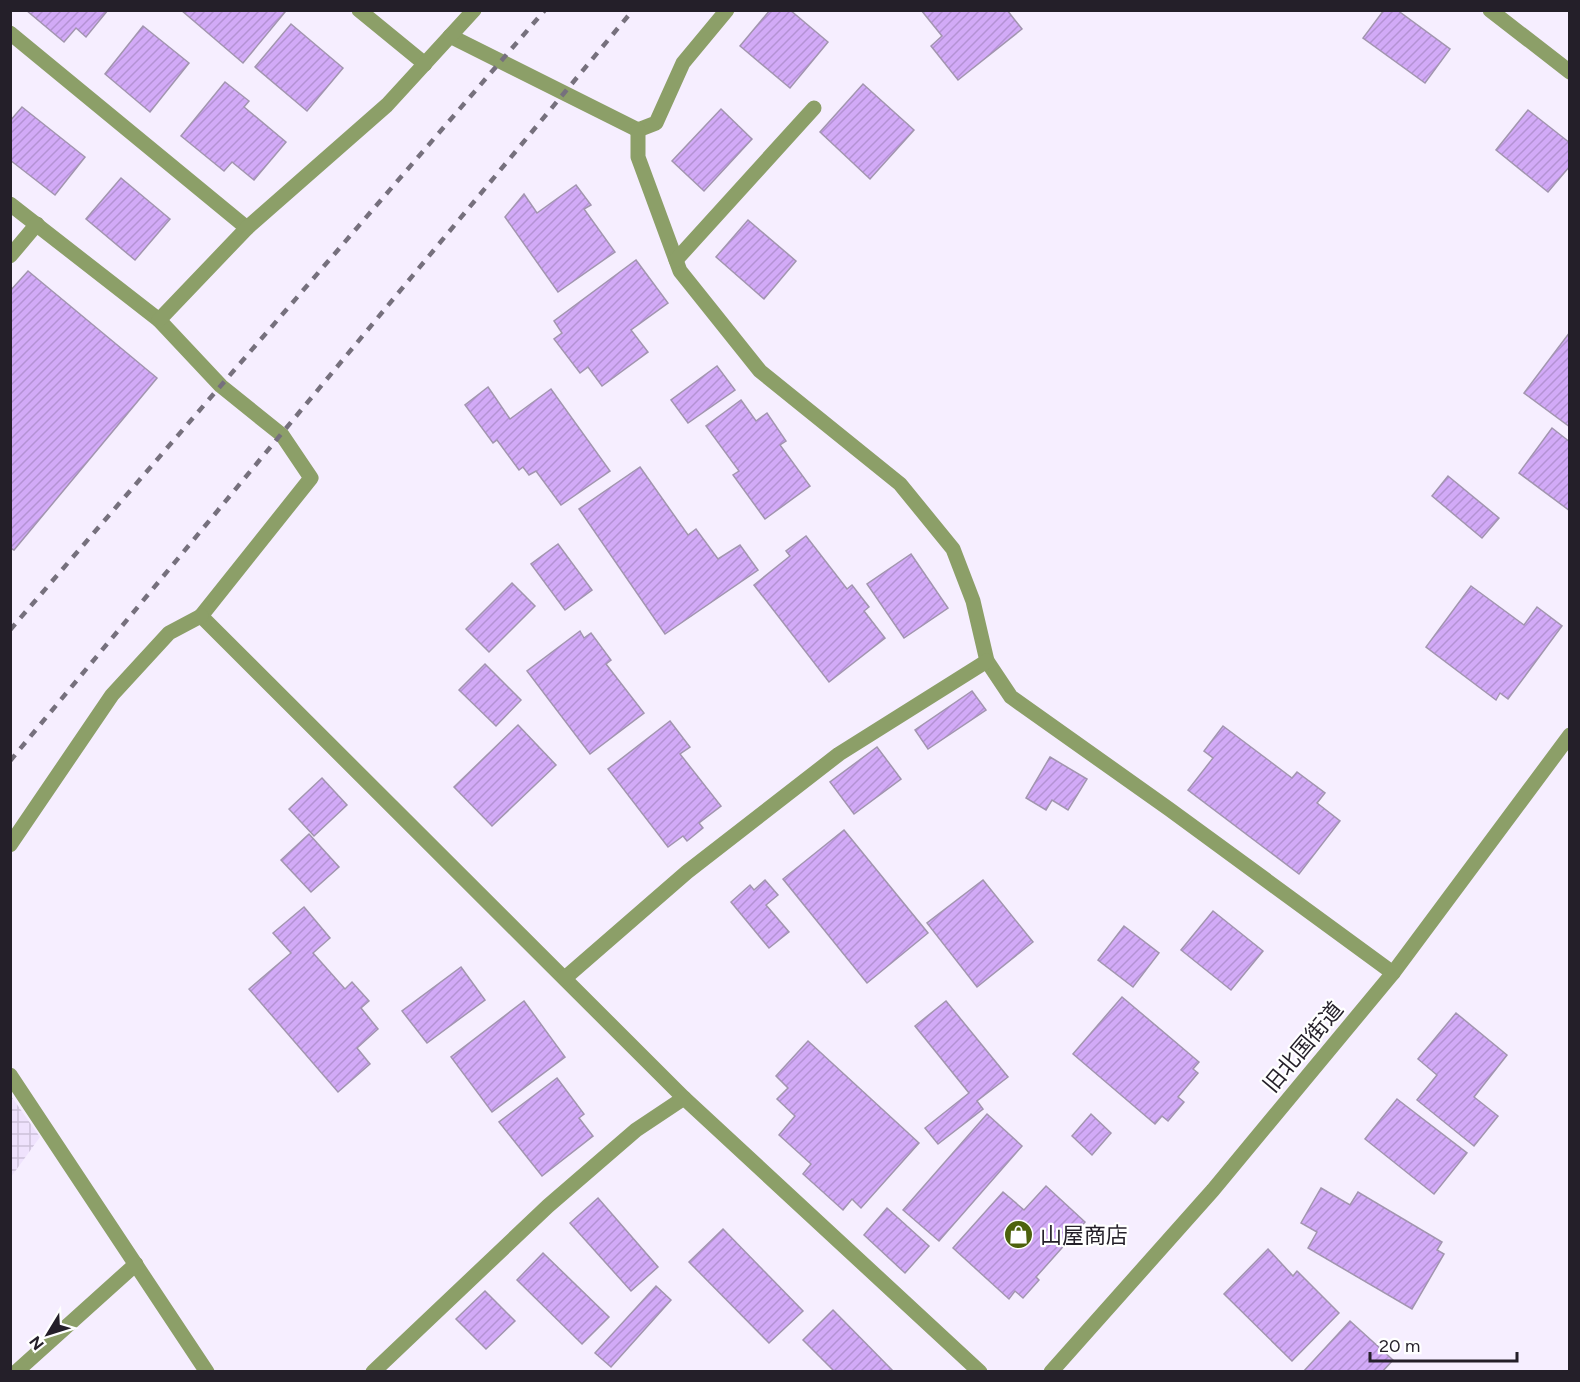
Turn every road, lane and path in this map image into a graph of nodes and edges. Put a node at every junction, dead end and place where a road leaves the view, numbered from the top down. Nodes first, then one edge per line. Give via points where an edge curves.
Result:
1 (359, 10) edge
2 (474, 10) edge
3 (727, 10) edge
4 (1490, 10) edge
5 (10, 33) edge
6 (450, 36) junction
7 (425, 64) junction
8 (1569, 72) edge
9 (814, 108) dead end
10 (638, 130) junction
11 (10, 204) edge
12 (36, 225) junction
13 (247, 228) junction
14 (10, 256) edge
15 (676, 260) junction
16 (159, 320) junction
17 (201, 616) junction
18 (987, 661) junction
19 (1569, 735) edge
20 (10, 845) edge
21 (1393, 973) junction
22 (565, 978) junction
23 (10, 1075) edge
24 (684, 1098) junction
25 (136, 1264) junction
26 (16, 1371) edge
27 (207, 1371) edge
28 (373, 1371) edge
29 (980, 1371) edge
30 (1051, 1371) edge

1 - 7 street
2 - 6 street
3 - 10 street via 683,63 656,123
4 - 8 street
5 - 13 street
6 - 7 street
6 - 10 street
7 - 13 street via 387,105
9 - 15 street
10 - 15 street via 638,157
11 - 12 street
12 - 14 street
12 - 16 street
13 - 16 street
15 - 18 street via 760,371 900,484 953,549 973,601
16 - 17 street via 221,386 282,435 311,478
17 - 20 street via 169,633 112,695
17 - 22 street
18 - 21 street via 1011,697
18 - 22 street via 839,754 687,872
19 - 21 street, 旧北国街道
21 - 30 street, 旧北国街道 via 1213,1190
22 - 24 street
23 - 25 street
24 - 28 street via 636,1130 557,1198
24 - 29 street
25 - 26 street
25 - 27 street

